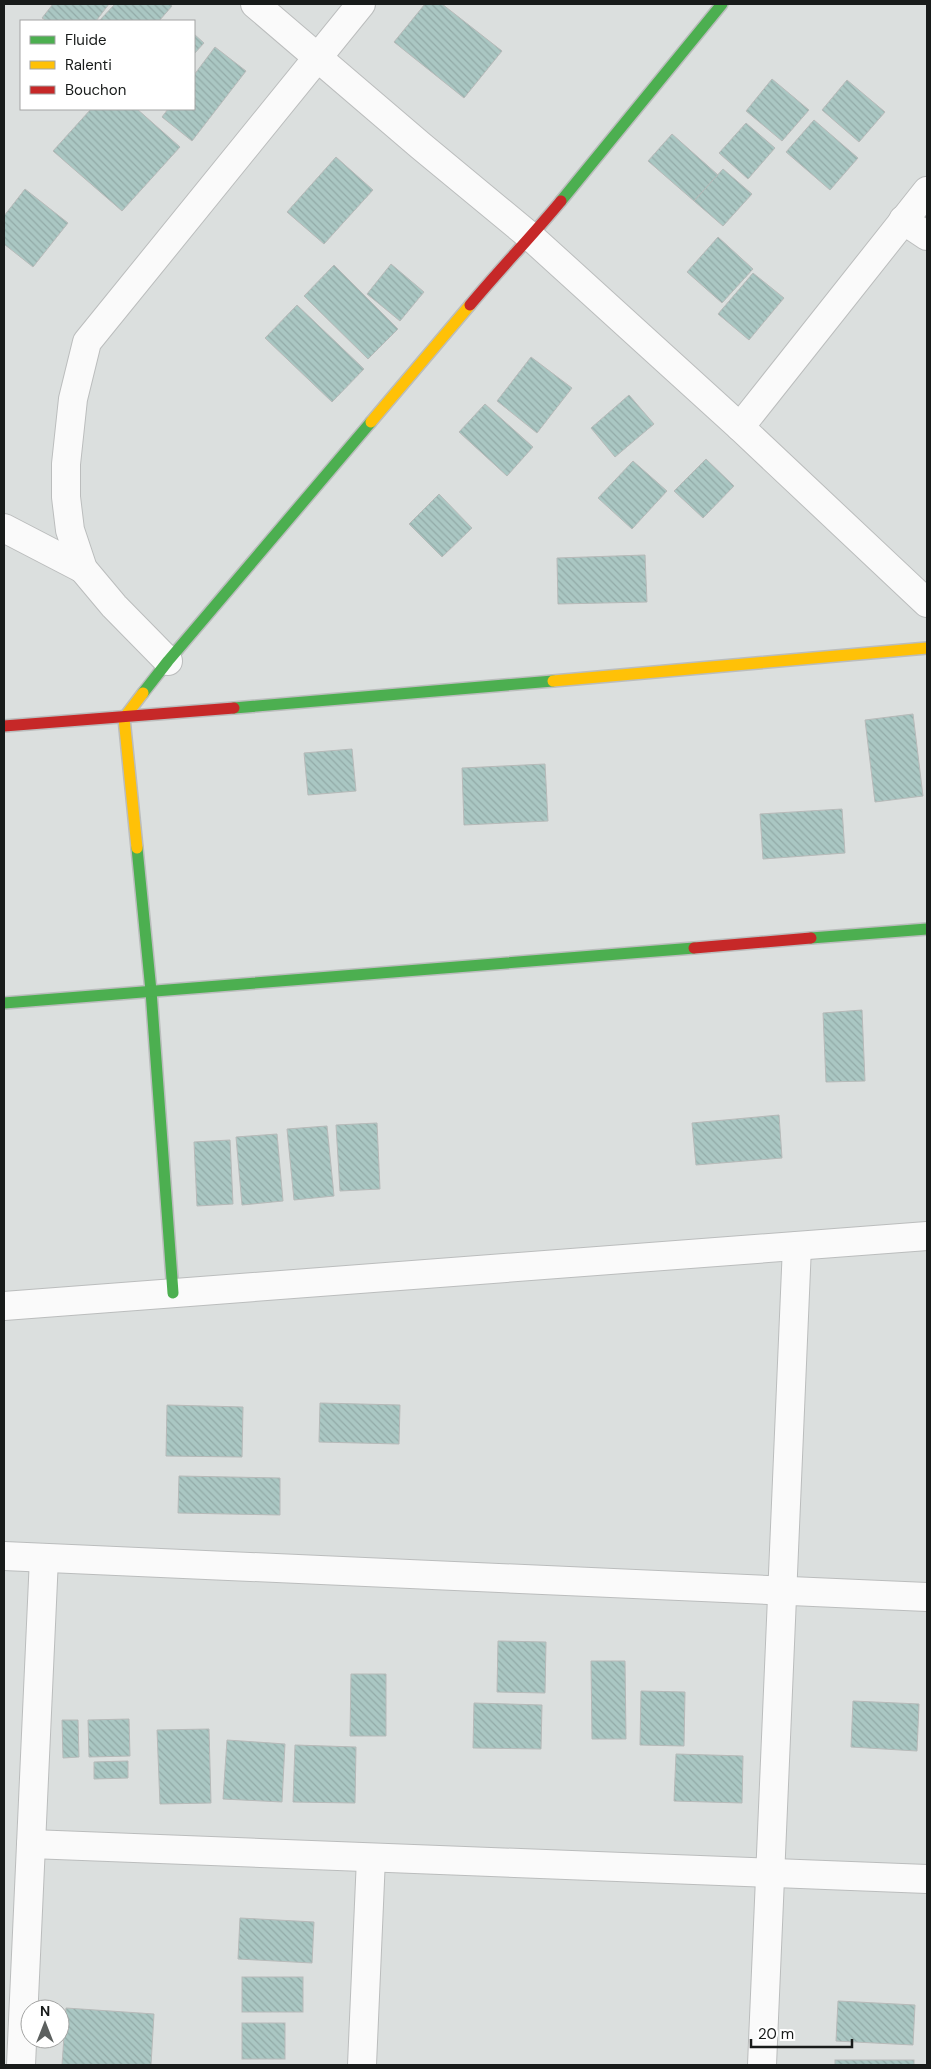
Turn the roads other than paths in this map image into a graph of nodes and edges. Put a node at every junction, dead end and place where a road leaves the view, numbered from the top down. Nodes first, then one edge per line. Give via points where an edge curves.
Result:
1 (255, 4) edge
2 (362, 4) edge
3 (722, 4) edge
4 (317, 57) junction
5 (927, 191) edge
6 (903, 220) junction
7 (927, 236) edge
8 (531, 237) junction
9 (740, 427) junction
10 (4, 528) edge
11 (83, 569) junction
12 (927, 603) edge
13 (927, 648) edge
14 (168, 661) junction
15 (124, 718) junction
16 (4, 726) edge
17 (927, 929) edge
18 (151, 991) junction
19 (4, 1003) edge
20 (927, 1236) edge
21 (797, 1246) junction
22 (173, 1293) junction
23 (4, 1306) edge
24 (4, 1556) edge
25 (44, 1558) junction
26 (784, 1590) junction
27 (927, 1597) edge
28 (31, 1844) junction
29 (371, 1858) junction
30 (771, 1873) junction
31 (927, 1879) edge
32 (21, 2065) edge
33 (362, 2065) edge
34 (762, 2065) edge

1 - 4 street
2 - 4 street
3 - 8 street
4 - 8 street
4 - 11 street via 87,342 73,399 66,464 70,530
5 - 6 street
6 - 7 street
6 - 9 street
8 - 9 street
8 - 14 street via 507,261
9 - 12 street
10 - 11 street
11 - 14 street
13 - 15 street
14 - 15 street
15 - 16 street
15 - 18 street
17 - 18 street
18 - 19 street
18 - 22 street
20 - 21 street
21 - 22 street
21 - 26 street
22 - 23 street
24 - 25 street
25 - 26 street
25 - 28 street
26 - 27 street
26 - 30 street
28 - 29 street
28 - 32 street
29 - 30 street
29 - 33 street
30 - 31 street
30 - 34 street

